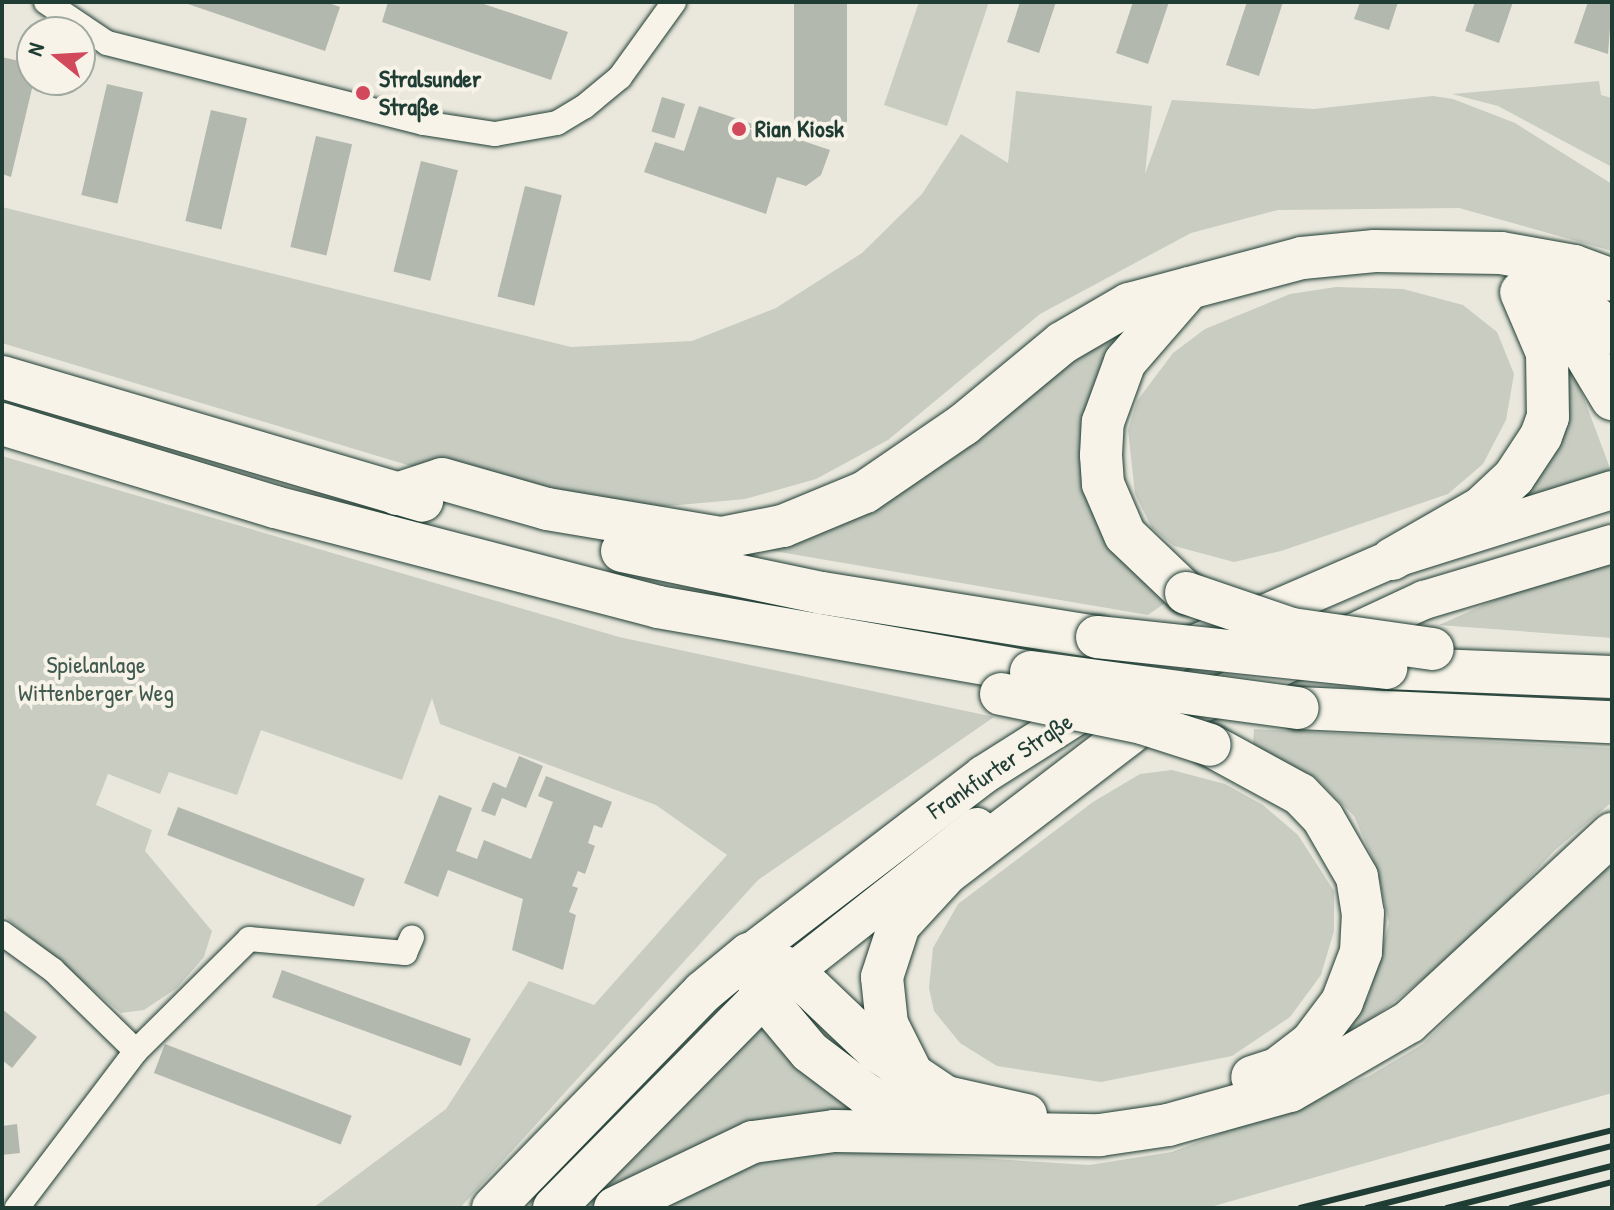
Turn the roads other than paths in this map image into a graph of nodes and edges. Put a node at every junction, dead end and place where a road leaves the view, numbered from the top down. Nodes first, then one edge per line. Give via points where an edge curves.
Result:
1 (46, 2) edge
2 (674, 2) edge
3 (1501, 253) junction
4 (1438, 254) junction
5 (1612, 280) edge
6 (1189, 288) junction
7 (1521, 292) junction
8 (1612, 333) edge
9 (2, 377) edge
10 (1612, 399) edge
11 (2, 424) edge
12 (1612, 490) edge
13 (397, 494) junction
14 (1612, 544) edge
15 (1392, 559) junction
16 (1529, 673) junction
17 (1612, 677) edge
18 (1016, 683) junction
19 (1612, 722) edge
20 (1130, 733) junction
21 (1612, 834) edge
22 (2, 933) edge
23 (412, 937) dead end
24 (749, 954) junction
25 (777, 983) junction
26 (136, 1051) junction
27 (913, 1077) junction
28 (944, 1130) junction
29 (17, 1208) edge
30 (493, 1208) edge
31 (554, 1208) edge
32 (615, 1208) edge

1 - 2 street via 107,43 423,123 495,134 557,123 584,107 620,77
3 - 4 highway
3 - 5 highway via 1574,266
3 - 8 highway via 1567,290
4 - 6 highway via 1375,251 1302,258
4 - 7 highway
6 - 13 highway via 1115,311 1062,343 963,425 865,492 783,526 721,538 662,532 442,479
6 - 16 highway, bridge via 1125,362 1103,422 1103,484 1125,535 1186,593 1292,629 1433,649 1501,651
7 - 10 highway via 1573,334
7 - 15 highway via 1547,353 1548,417 1541,436 1514,477 1481,508
9 - 13 highway
11 - 18 highway via 306,515 658,607 812,638 847,663
12 - 15 main road, Frankfurter Straße
13 - 16 highway, bridge via 822,593 1097,637 1386,668
14 - 20 main road, Frankfurter Straße via 1424,600
15 - 24 main road, Frankfurter Straße via 1179,651 983,775
16 - 17 highway
18 - 19 highway, bridge via 1298,708
18 - 27 highway, bridge via 1210,745 1300,794 1344,843 1357,877 1361,952 1342,1002 1311,1043 1277,1069 1203,1094 1096,1115 1013,1115 946,1097
20 - 25 main road, Frankfurter Straße via 1040,783 914,870
20 - 27 highway via 947,873 899,925 882,977 887,1024
21 - 28 highway via 1409,1022 1290,1091 1168,1125 1100,1135
22 - 26 street via 53,970
23 - 26 street via 405,953 249,939
24 - 25 highway
24 - 30 highway, Frankfurter Straße via 703,992
25 - 27 highway
25 - 28 highway via 810,1052 855,1086
25 - 31 highway, Frankfurter Straße
26 - 29 street
28 - 32 highway via 834,1131 753,1142

